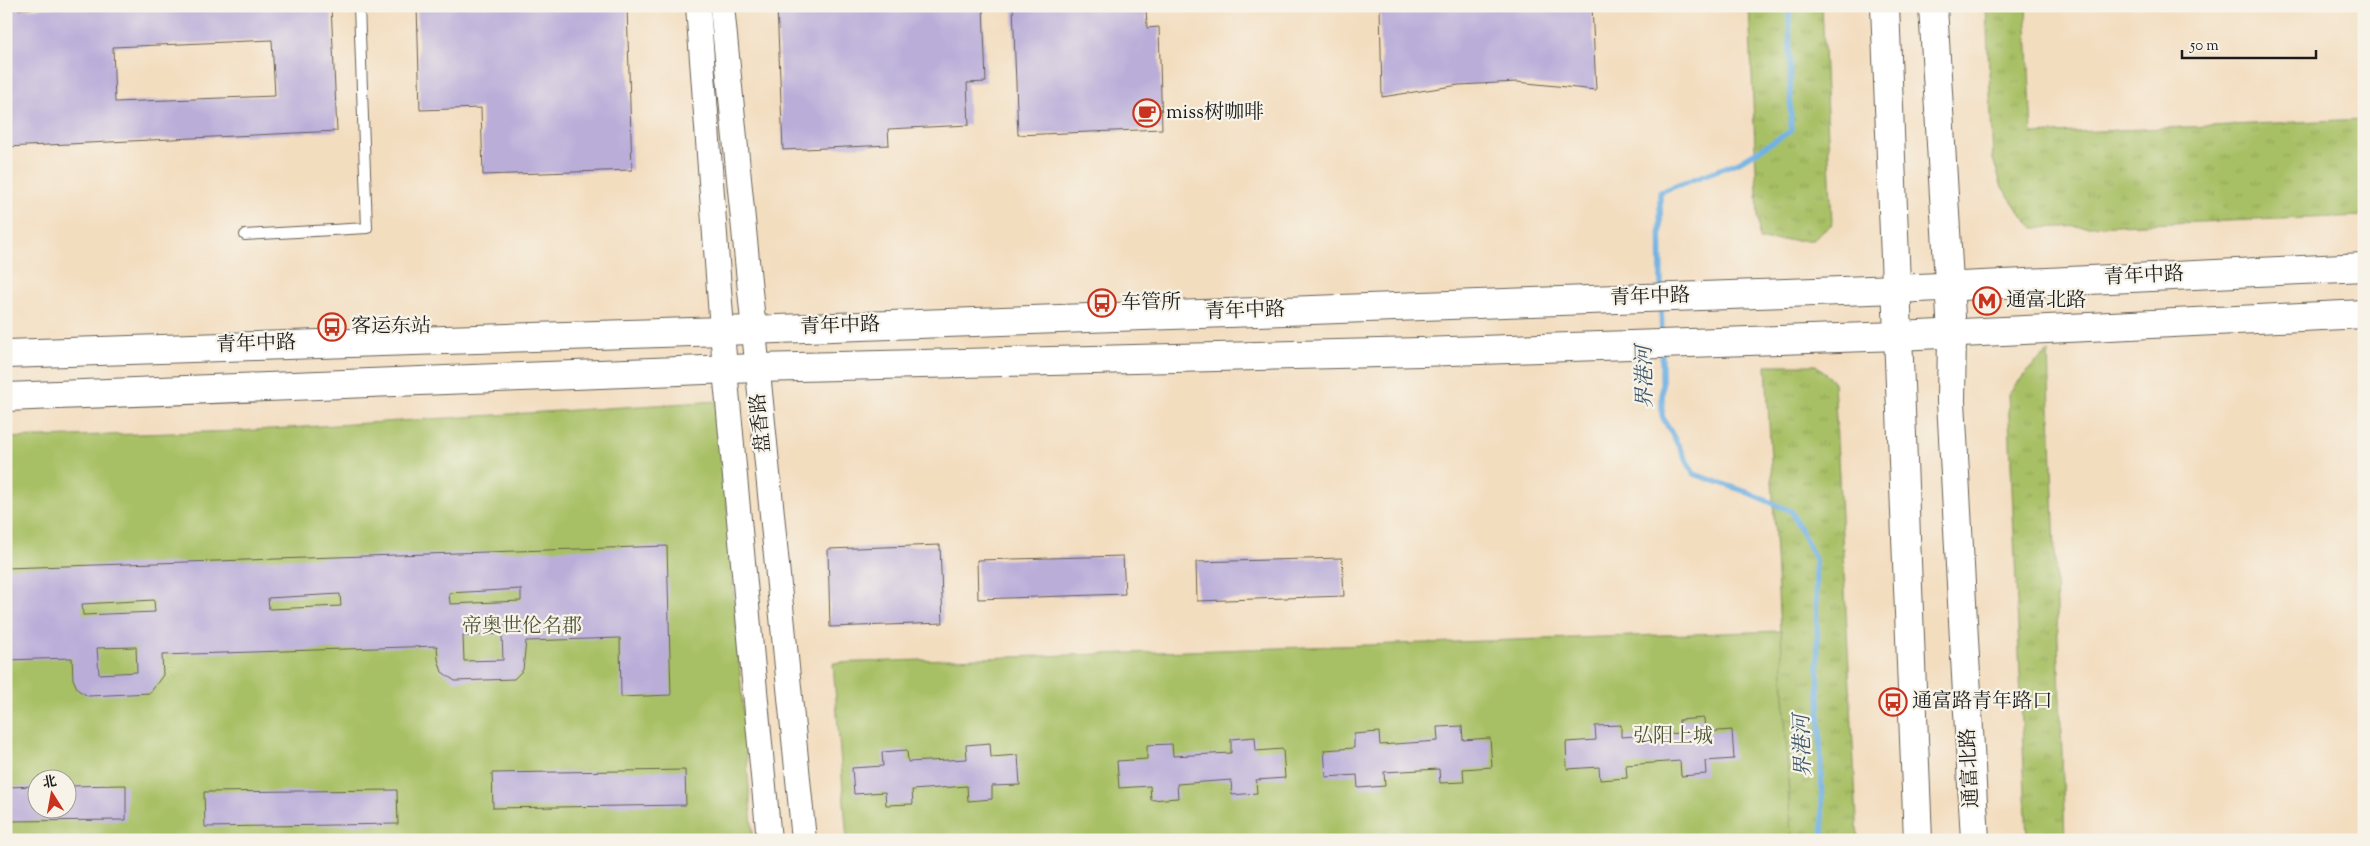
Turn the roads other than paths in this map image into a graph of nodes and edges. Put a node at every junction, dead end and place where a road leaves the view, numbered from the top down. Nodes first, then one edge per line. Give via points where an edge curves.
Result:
1 (359, 6) edge
2 (698, 6) edge
3 (722, 6) edge
4 (1885, 6) edge
5 (1933, 6) edge
6 (245, 235) dead end
7 (2364, 267) edge
8 (1948, 286) junction
9 (1897, 289) junction
10 (2364, 314) edge
11 (754, 330) junction
12 (723, 331) junction
13 (1952, 334) junction
14 (1898, 336) junction
15 (6, 354) edge
16 (756, 368) junction
17 (725, 370) junction
18 (6, 397) edge
19 (769, 840) edge
20 (804, 840) edge
21 (1918, 840) edge
22 (1975, 840) edge

1 - 6 lane via 367,228
2 - 12 street, 盘香路
3 - 11 street, 盘香路
4 - 9 main road
5 - 8 main road, 通富北路
7 - 8 main road, 青年中路
8 - 9 main road, 青年中路
8 - 13 main road, 通富北路
9 - 11 main road, 青年中路
9 - 14 main road
10 - 13 main road, 青年中路
11 - 12 main road, 青年中路
11 - 16 street, 盘香路
12 - 15 main road, 青年中路
12 - 17 street, 盘香路
13 - 14 main road, 青年中路
13 - 22 main road, 通富北路 via 1952,401
14 - 16 main road, 青年中路 via 1421,352
14 - 21 main road
16 - 17 main road, 青年中路
16 - 20 street, 盘香路
17 - 18 main road, 青年中路
17 - 19 street, 盘香路

